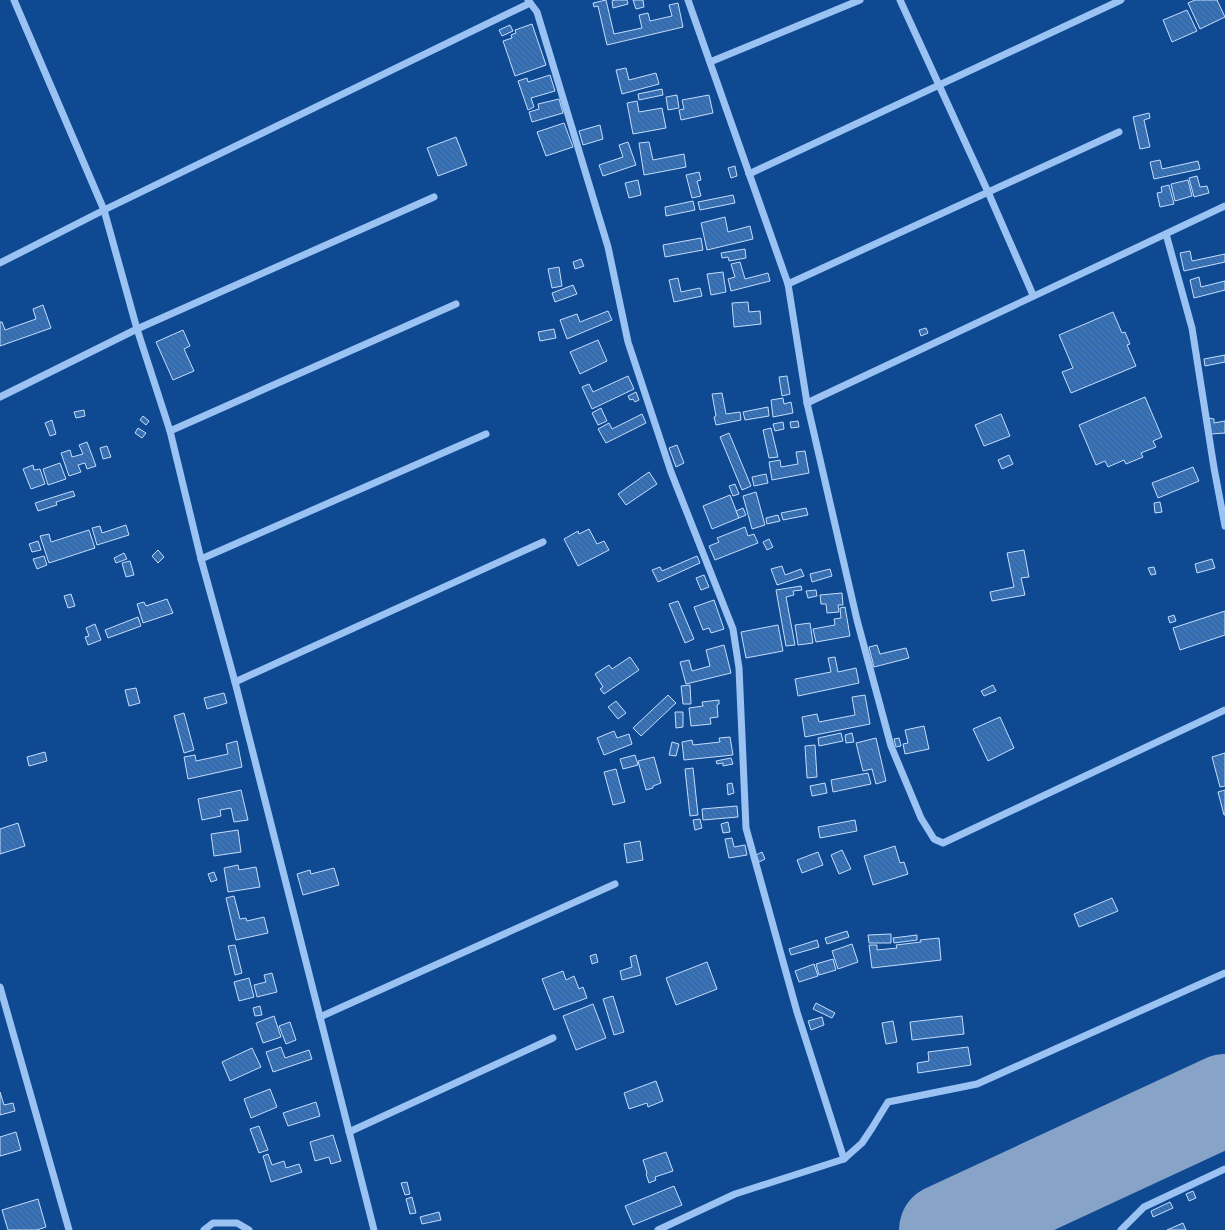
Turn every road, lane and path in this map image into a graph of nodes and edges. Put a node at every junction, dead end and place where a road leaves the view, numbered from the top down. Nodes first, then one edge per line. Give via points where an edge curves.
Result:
1 (14, 0) edge
2 (688, 0) edge
3 (860, 0) edge
4 (900, 0) edge
5 (1121, 0) edge
6 (529, 1) edge
7 (710, 62) junction
8 (939, 85) junction
9 (1119, 132) dead end
10 (749, 174) junction
11 (988, 192) junction
12 (434, 197) dead end
13 (1225, 206) edge
14 (104, 210) junction
15 (1166, 234) junction
16 (0, 263) edge
17 (788, 284) junction
18 (1033, 295) junction
19 (456, 304) dead end
20 (137, 330) junction
21 (0, 396) edge
22 (807, 403) junction
23 (170, 431) junction
24 (486, 434) dead end
25 (1225, 526) edge
26 (543, 542) dead end
27 (201, 559) junction
28 (235, 682) junction
29 (1225, 710) edge
30 (615, 884) dead end
31 (1225, 973) edge
32 (0, 987) edge
33 (320, 1017) junction
34 (553, 1038) dead end
35 (349, 1132) junction
36 (844, 1159) junction
37 (1225, 1169) edge
38 (69, 1230) edge
39 (204, 1230) edge
40 (249, 1230) edge
41 (374, 1230) edge
42 (658, 1230) edge
43 (1121, 1230) edge

1 - 14 street
2 - 7 street
3 - 7 street
4 - 8 street
5 - 8 street
6 - 14 street
6 - 36 street via 539,18 608,247 631,349 671,472 733,629 739,668 746,828 797,1012
7 - 10 street
8 - 10 street
8 - 11 street
9 - 11 street
10 - 17 street
11 - 17 street
11 - 18 street
12 - 20 street
13 - 15 street
14 - 16 street
14 - 20 street
15 - 18 street
15 - 25 street via 1192,328
17 - 22 street
18 - 22 street
19 - 23 street
20 - 21 street
20 - 23 street
22 - 29 street via 857,620 891,746 921,818 934,839 943,843
23 - 27 street
24 - 27 street
26 - 28 street
27 - 28 street
28 - 33 street
30 - 33 street
31 - 36 street via 977,1084 888,1102 862,1143
32 - 38 street
33 - 35 street
34 - 35 street
35 - 41 street
36 - 42 street via 735,1194
37 - 43 street via 1144,1207
39 - 40 street via 213,1223 237,1223

